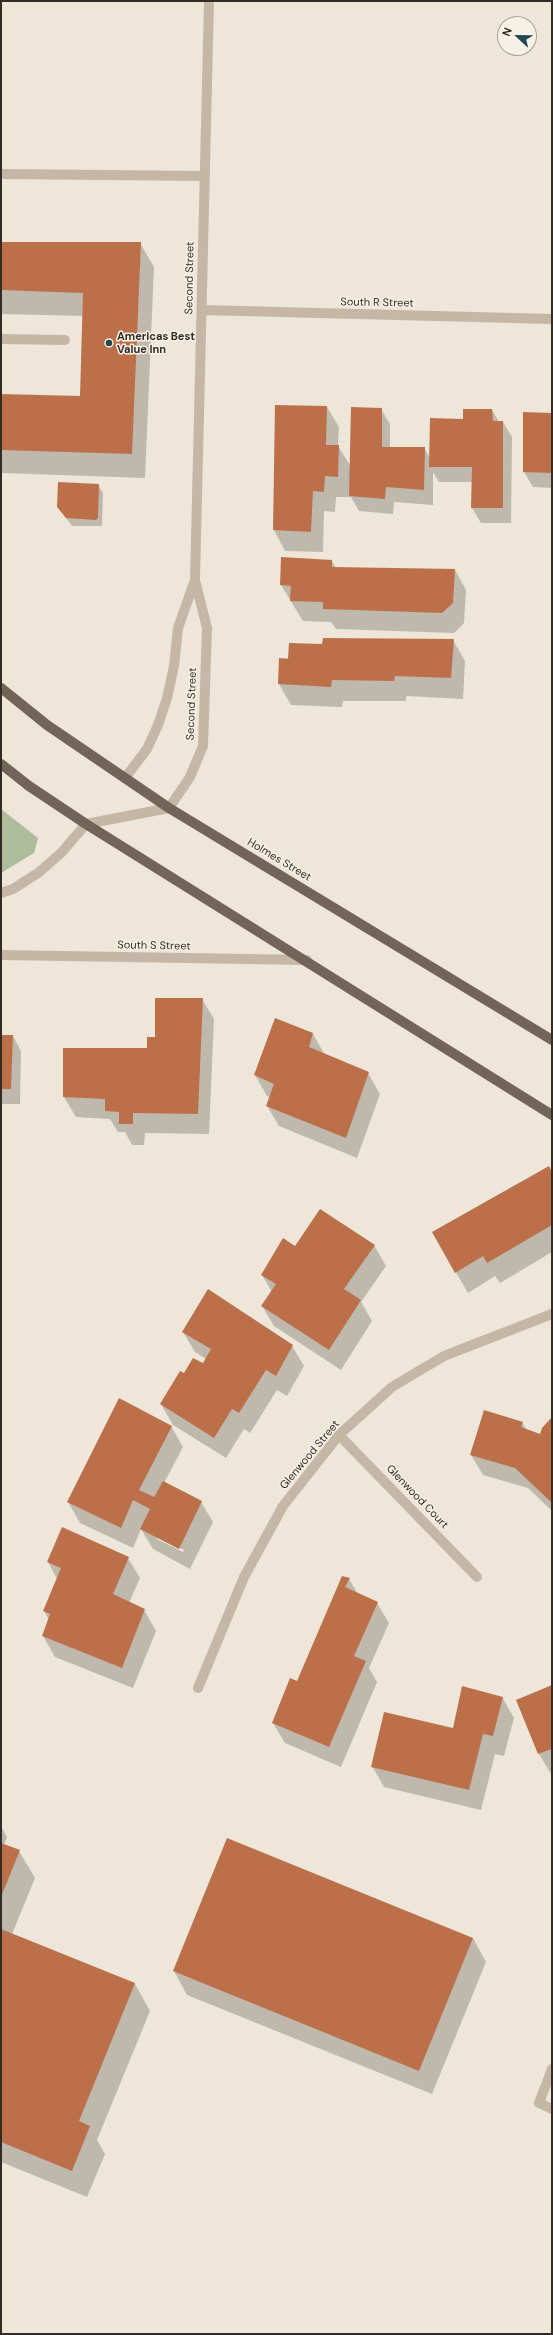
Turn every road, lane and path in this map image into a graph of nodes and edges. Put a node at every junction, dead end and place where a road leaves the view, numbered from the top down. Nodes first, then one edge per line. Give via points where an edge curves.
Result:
1 (208, 1) edge
2 (1, 174) edge
3 (205, 176) junction
4 (202, 310) junction
5 (552, 319) edge
6 (1, 339) edge
7 (65, 340) dead end
8 (195, 580) junction
9 (1, 688) edge
10 (1, 764) edge
11 (125, 778) junction
12 (170, 808) junction
13 (86, 824) junction
14 (1, 893) edge
15 (1, 956) edge
16 (307, 960) junction
17 (552, 1040) edge
18 (552, 1115) edge
19 (552, 1314) edge
20 (339, 1435) junction
21 (477, 1577) dead end
22 (198, 1688) dead end
23 (552, 2069) edge
24 (552, 2109) edge

1 - 3 street, Second Street
2 - 3 street
3 - 4 street, Second Street
4 - 5 street, South R Street
4 - 8 street, Second Street
6 - 7 street
8 - 11 street, Second Street via 178,628 174,666 158,725 147,749
8 - 12 street, Second Street via 207,628 203,746 190,777
9 - 11 main road, Holmes Street via 47,725
10 - 13 main road
11 - 12 main road, Holmes Street
12 - 13 street
12 - 17 main road, Holmes Street
13 - 14 street via 61,853 38,873 13,889
13 - 16 main road
15 - 16 street, South S Street
16 - 18 main road
19 - 20 street, Glenwood Street via 444,1356 392,1387
20 - 21 street, Glenwood Court
20 - 22 street, Glenwood Street via 280,1512 244,1577
23 - 24 street via 539,2104

